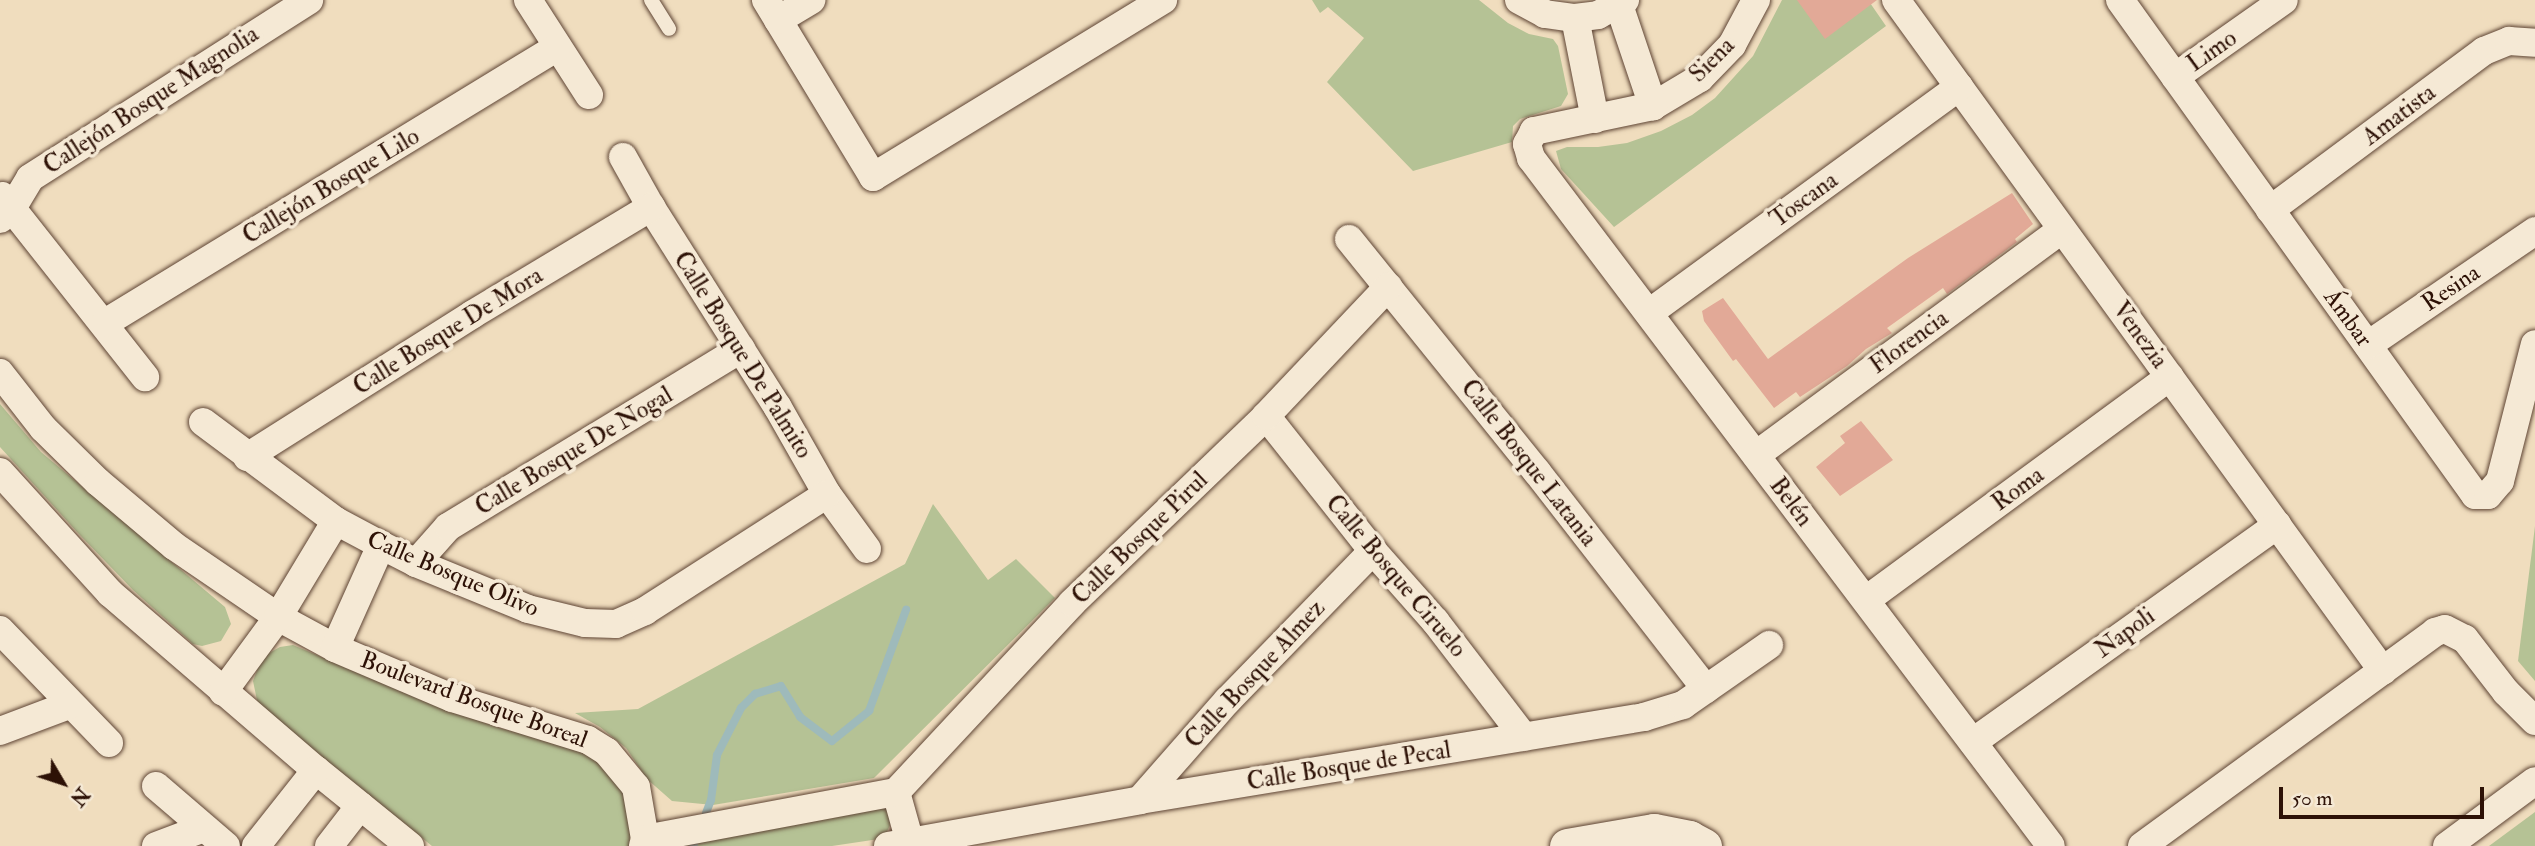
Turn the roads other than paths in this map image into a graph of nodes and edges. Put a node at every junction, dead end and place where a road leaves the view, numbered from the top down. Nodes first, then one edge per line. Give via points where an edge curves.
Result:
1 (309, 0) edge
2 (527, 0) edge
3 (651, 0) edge
4 (811, 0) edge
5 (1163, 0) edge
6 (1519, 0) edge
7 (1756, 0) edge
8 (1896, 0) edge
9 (2120, 0) edge
10 (2284, 0) edge
11 (1622, 2) edge
12 (772, 10) edge
13 (1575, 18) junction
14 (669, 29) dead end
15 (2535, 43) edge
16 (556, 48) junction
17 (2175, 77) junction
18 (1959, 87) junction
19 (589, 95) dead end
20 (1653, 106) junction
21 (1595, 119) junction
22 (623, 158) dead end
23 (1531, 158) joint
24 (0, 178) edge
25 (30, 178) junction
26 (651, 207) junction
27 (4, 208) edge
28 (2270, 210) junction
29 (2062, 229) junction
30 (2535, 231) edge
31 (1349, 239) dead end
32 (1388, 287) junction
33 (1649, 313) junction
34 (105, 323) junction
35 (2535, 344) edge
36 (2368, 345) junction
37 (741, 349) junction
38 (0, 373) edge
39 (145, 377) dead end
40 (2170, 377) junction
41 (1266, 416) junction
42 (203, 422) dead end
43 (1756, 455) junction
44 (247, 457) junction
45 (0, 472) edge
46 (827, 494) junction
47 (336, 521) junction
48 (2277, 525) junction
49 (381, 545) junction
50 (867, 550) dead end
51 (1373, 551) junction
52 (416, 563) junction
53 (1866, 600) junction
54 (278, 618) junction
55 (0, 630) edge
56 (1769, 645) dead end
57 (335, 648) junction
58 (2383, 671) junction
59 (1706, 689) junction
60 (223, 692) junction
61 (69, 705) junction
62 (2535, 721) edge
63 (0, 731) edge
64 (1524, 737) junction
65 (1973, 742) junction
66 (109, 743) dead end
67 (316, 771) junction
68 (2535, 781) edge
69 (156, 786) dead end
70 (896, 792) junction
71 (1140, 800) junction
72 (360, 806) junction
73 (204, 828) junction
74 (644, 842) edge
75 (899, 844) edge
76 (156, 846) edge
77 (226, 846) edge
78 (256, 846) edge
79 (329, 846) edge
80 (410, 846) edge
81 (1566, 846) edge
82 (1704, 846) edge
83 (2051, 846) edge
84 (2142, 846) edge
85 (2447, 846) edge

1 - 25 street, Callejón Bosque Magnolia
2 - 16 street
3 - 14 lane
4 - 12 street
5 - 12 street via 873,177
6 - 13 street via 1545,14
7 - 20 street, Siena via 1732,45 1700,78
8 - 18 street, Venezia
9 - 17 street, Ámbar
10 - 17 street, Limo
11 - 13 street via 1598,15
11 - 20 street
13 - 21 street
15 - 28 street, Amatista via 2509,41 2484,51
16 - 19 street
16 - 34 street, Callejón Bosque Lilo
17 - 28 street, Ámbar
18 - 29 street, Venezia
18 - 33 street, Toscana
20 - 21 street, Siena
21 - 23 street, Siena via 1534,131 1527,144
22 - 26 street, Calle Bosque De Palmito
23 - 33 street, Belén
24 - 25 street, Callejón Bosque Magnolia
25 - 27 street, Callejón Bosque Magnolia
26 - 37 street, Calle Bosque De Palmito
26 - 44 street, Calle Bosque De Mora
27 - 34 street
28 - 36 street, Ámbar
29 - 40 street, Venezia
29 - 43 street, Florencia
30 - 36 street, Resina
31 - 32 street, Calle Bosque Latania
32 - 41 street, Calle Bosque Pirul
32 - 59 street, Calle Bosque Latania
33 - 43 street, Belén
34 - 39 street
35 - 36 street, Ámbar via 2500,481 2481,496 2475,495
37 - 46 street, Calle Bosque De Palmito
37 - 52 street, Calle Bosque De Nogal via 448,527
38 - 54 street, Boulevard Bosque Boreal via 43,428 98,481 174,546
40 - 48 street, Venezia
40 - 53 street, Roma
41 - 51 street, Calle Bosque Ciruelo
41 - 70 street, Calle Bosque Pirul via 1072,603
42 - 44 street, Calle Bosque Olivo
43 - 53 street, Belén
44 - 47 street, Calle Bosque Olivo
45 - 60 street via 110,593
46 - 50 street, Calle Bosque De Palmito
46 - 52 street, Calle Bosque Olivo via 645,611 616,624 585,623 528,609
47 - 49 street, Calle Bosque Olivo
47 - 54 street
48 - 58 street, Venezia
48 - 65 street, Napoli
49 - 52 street, Calle Bosque Olivo
49 - 57 street
51 - 64 street, Calle Bosque Ciruelo via 1435,621
51 - 71 street, Calle Bosque Almez via 1228,700
53 - 65 street, Belén
54 - 57 street, Boulevard Bosque Boreal
54 - 60 street
55 - 61 street
56 - 59 street, Calle Bosque de Pecal
57 - 74 street, Boulevard Bosque Boreal via 453,698 598,746 618,762 636,787
58 - 62 street via 2445,629 2465,639
58 - 84 street
59 - 64 street, Calle Bosque de Pecal via 1683,705 1644,717
60 - 67 street
61 - 63 street
61 - 66 street
64 - 71 street, Calle Bosque de Pecal
65 - 83 street, Belén
67 - 72 street
67 - 78 street
68 - 85 street
69 - 73 street
70 - 74 street
70 - 75 street
71 - 75 street, Calle Bosque de Pecal
72 - 79 street
72 - 80 street
73 - 76 street
73 - 77 street
81 - 82 street via 1654,831

